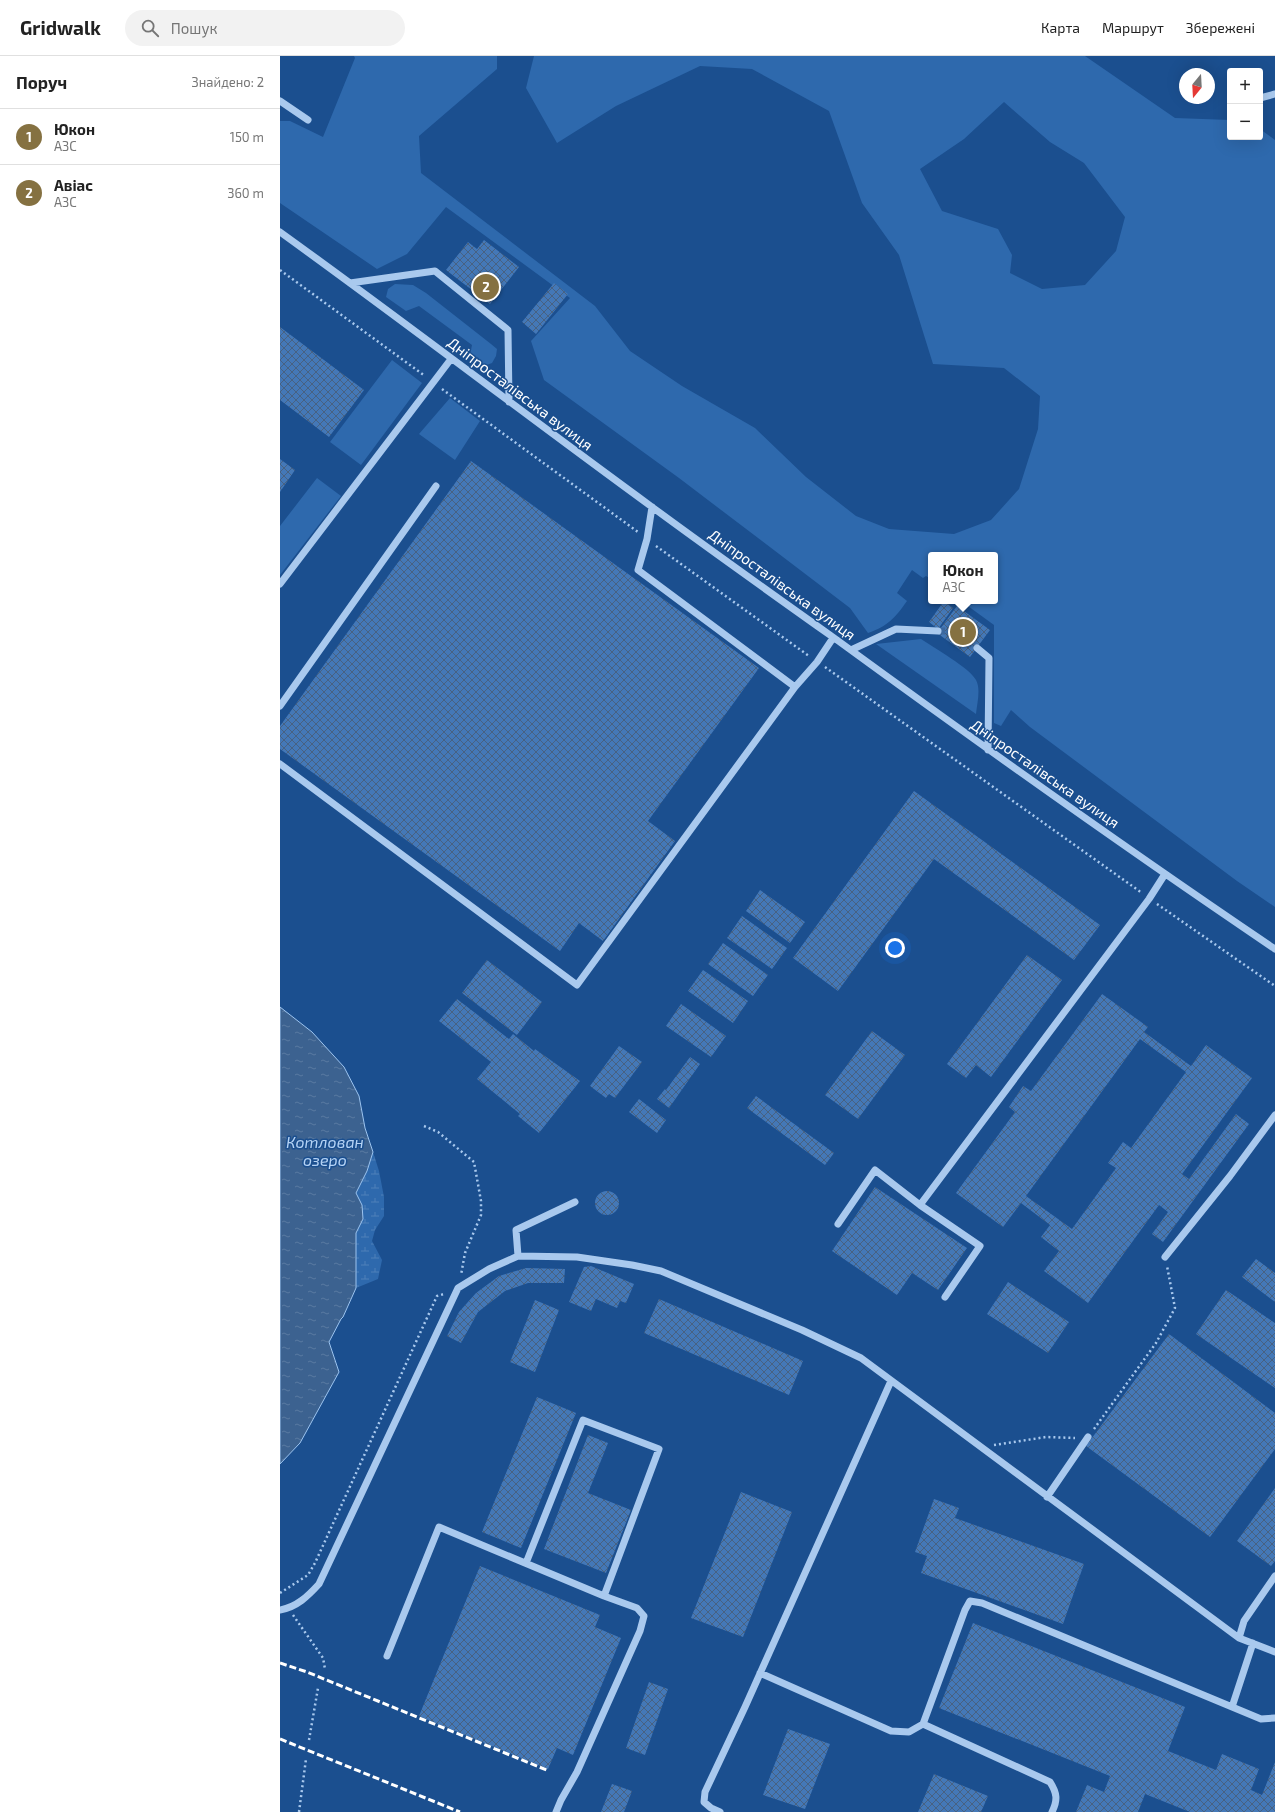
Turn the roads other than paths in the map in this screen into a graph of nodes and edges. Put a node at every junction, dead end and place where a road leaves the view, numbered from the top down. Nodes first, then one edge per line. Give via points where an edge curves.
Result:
1 (1275, 94) edge
2 (1263, 97) edge
3 (280, 101) edge
4 (308, 120) dead end
5 (280, 232) edge
6 (350, 283) junction
7 (451, 359) junction
8 (509, 402) junction
9 (436, 486) dead end
10 (652, 507) junction
11 (280, 584) edge
12 (938, 631) tunnel mouth
13 (833, 638) junction
14 (977, 648) tunnel mouth
15 (851, 650) junction
16 (795, 687) junction
17 (280, 706) edge
18 (988, 750) junction
19 (280, 764) edge
20 (1165, 874) junction
21 (1275, 949) edge
22 (1275, 1115) edge
23 (575, 1202) dead end
24 (920, 1205) junction
25 (838, 1224) dead end
26 (518, 1256) junction
27 (1165, 1257) dead end
28 (945, 1297) dead end
29 (891, 1380) junction
30 (1088, 1437) road end
31 (1047, 1496) junction
32 (526, 1563) junction
33 (1275, 1576) edge
34 (604, 1596) junction
35 (280, 1610) edge
36 (1239, 1638) junction
37 (1253, 1643) junction
38 (1275, 1652) edge
39 (387, 1656) dead end
40 (760, 1673) junction
41 (1232, 1707) junction
42 (1275, 1718) edge
43 (923, 1724) junction
44 (556, 1812) edge
45 (720, 1812) edge
46 (1052, 1812) edge

1 - 2 street
3 - 4 street
5 - 6 street, Дніпросталівська вулиця
6 - 7 street, Дніпросталівська вулиця
6 - 8 street via 435,271 508,330
7 - 8 street, Дніпросталівська вулиця
7 - 11 street
8 - 10 street, Дніпросталівська вулиця
9 - 17 street
10 - 13 street, Дніпросталівська вулиця
10 - 16 street via 647,539 638,570
12 - 15 street via 896,629
13 - 15 street, Дніпросталівська вулиця
13 - 16 street via 817,662
14 - 18 street via 989,658
15 - 18 street, Дніпросталівська вулиця
16 - 19 street via 577,985
18 - 20 street, Дніпросталівська вулиця
20 - 21 street, Дніпросталівська вулиця
20 - 24 street via 1150,898
22 - 27 street
23 - 26 street via 516,1230
24 - 25 street via 875,1170
24 - 28 street via 980,1246
26 - 29 street via 577,1258 661,1271 802,1330 861,1358
26 - 35 street via 489,1268 458,1288 319,1584 306,1598
29 - 31 street
29 - 40 street
30 - 31 street
31 - 36 street
32 - 34 street
32 - 34 street via 583,1420 659,1449
32 - 39 street via 439,1527
33 - 36 street via 1244,1621
34 - 44 street via 637,1608 644,1616 628,1659
36 - 37 street
37 - 38 street
37 - 41 street
40 - 43 street via 891,1731 909,1732
40 - 45 street via 705,1792 704,1802
41 - 42 street via 1261,1719
41 - 43 street via 982,1603 970,1601
43 - 46 street via 1050,1782 1056,1792 1056,1804

